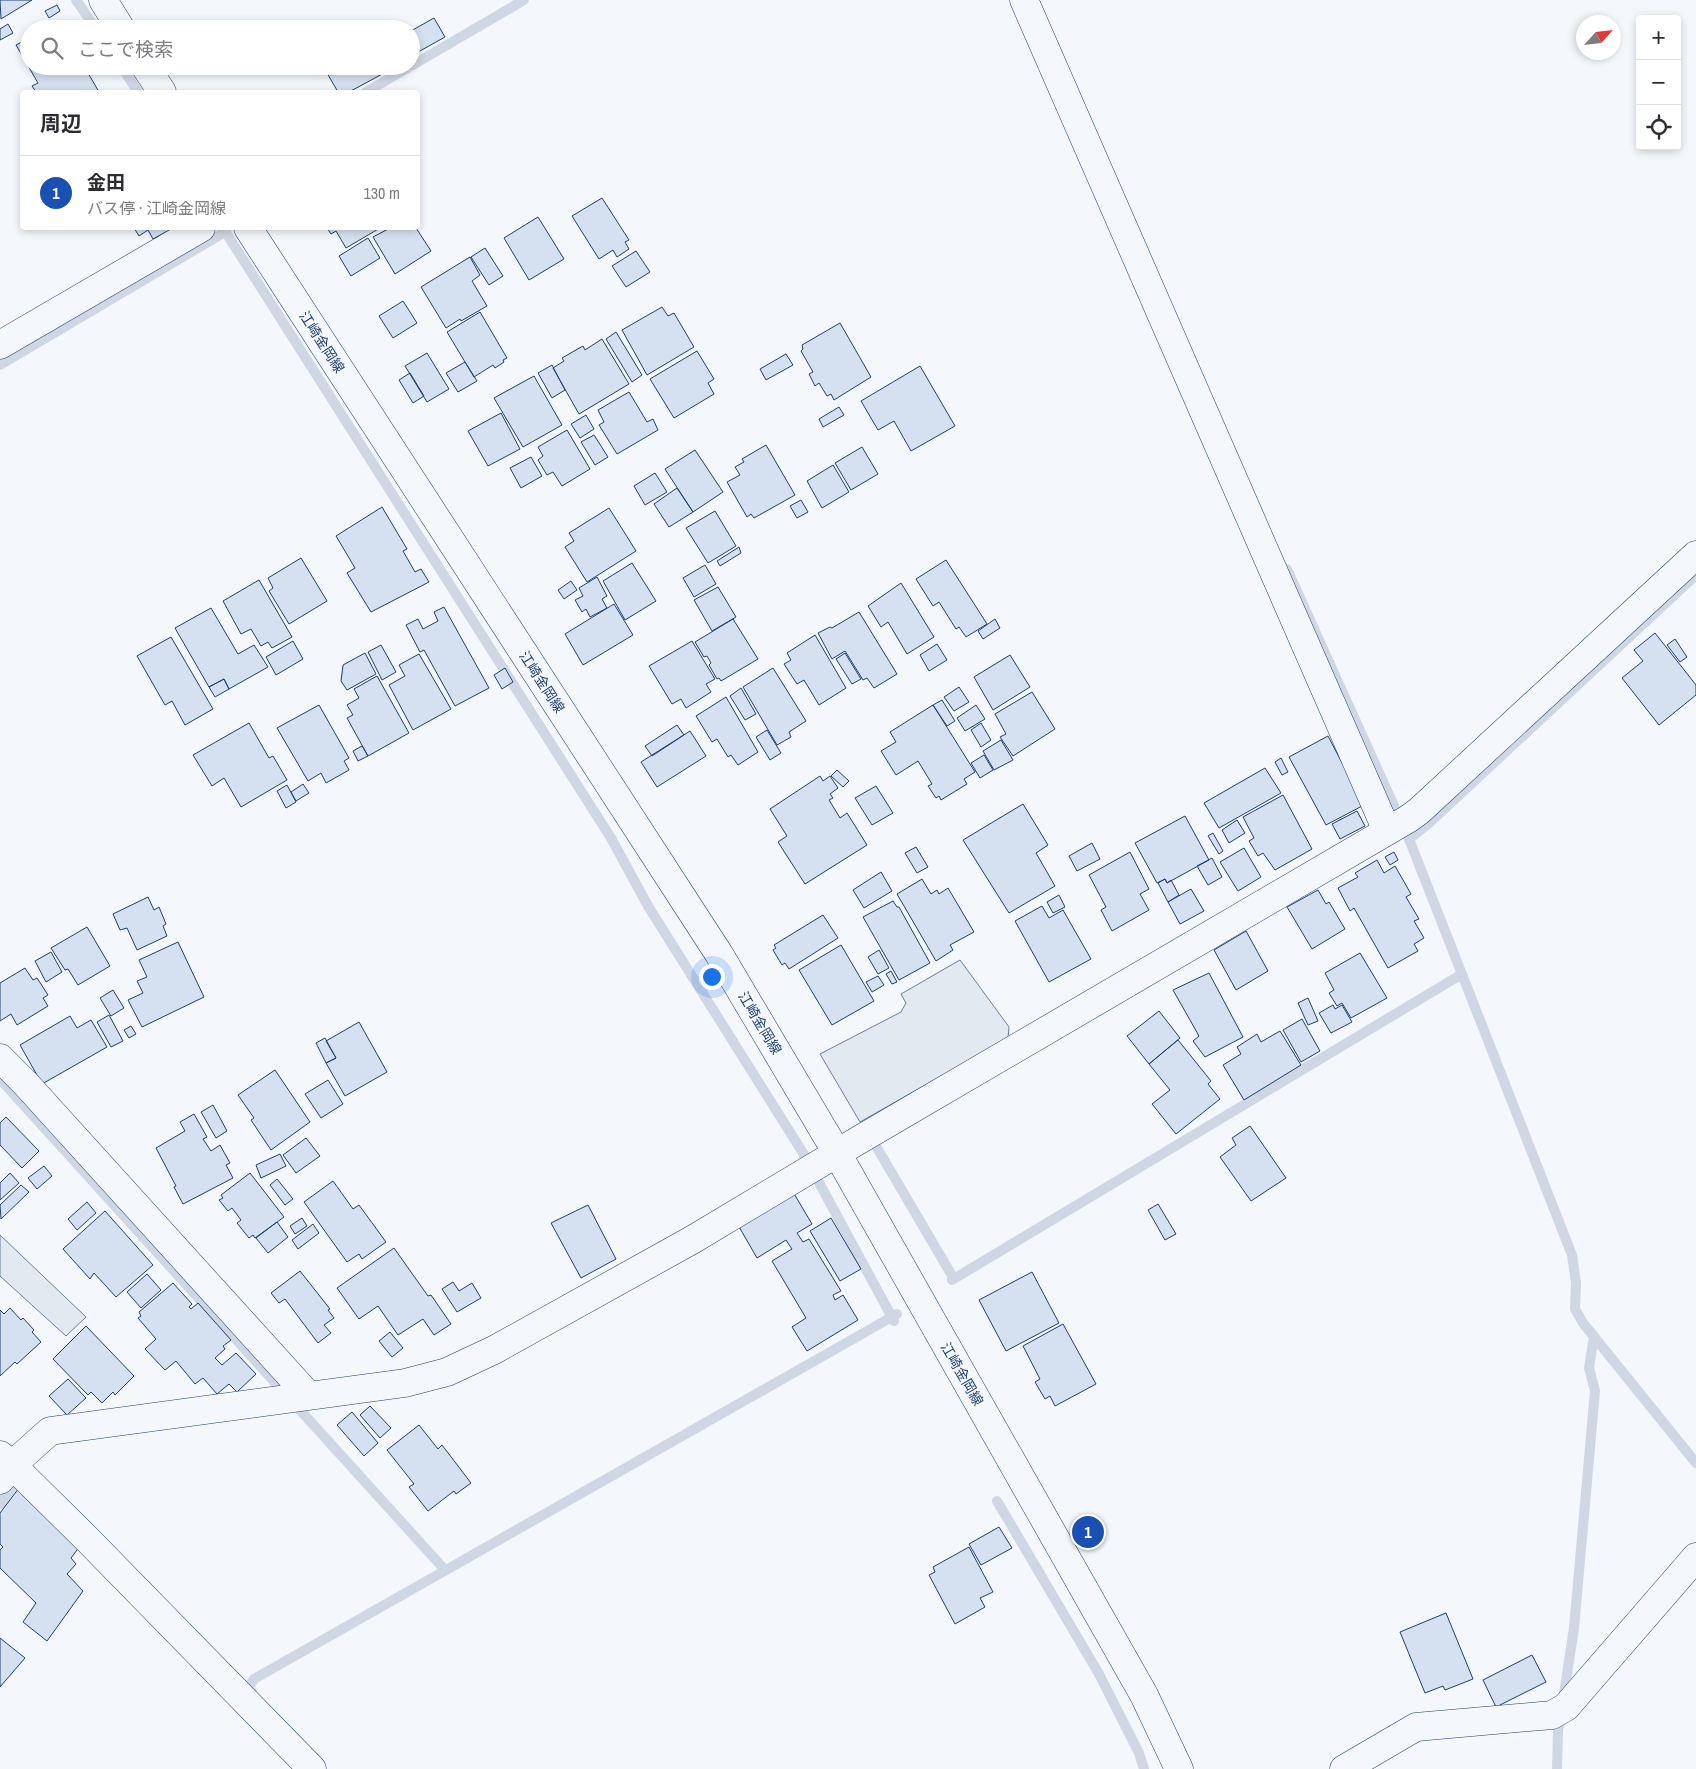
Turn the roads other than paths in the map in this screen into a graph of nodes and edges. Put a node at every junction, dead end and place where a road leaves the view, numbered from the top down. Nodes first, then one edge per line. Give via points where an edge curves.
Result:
1 (103, 0) edge
2 (1024, 0) edge
3 (115, 20) edge
4 (151, 75) edge
5 (161, 90) edge
6 (198, 230) edge
7 (249, 230) edge
8 (0, 345) edge
9 (1696, 555) edge
10 (1397, 825) junction
11 (0, 1058) edge
12 (820, 1163) junction
13 (295, 1397) junction
14 (5, 1469) edge
15 (1696, 1557) edge
16 (312, 1769) edge
17 (1179, 1769) edge
18 (1344, 1769) edge

1 - 3 street
2 - 10 street
4 - 5 street
6 - 8 street
7 - 12 street, 江崎金岡線 via 719,954
9 - 10 street via 1418,811
10 - 12 street
11 - 13 street via 26,1084
12 - 13 street via 692,1240 494,1350 447,1372 405,1383
12 - 17 street, 江崎金岡線 via 1144,1695
13 - 14 street via 50,1431
14 - 16 street via 87,1539
15 - 18 street via 1559,1711 1416,1726

